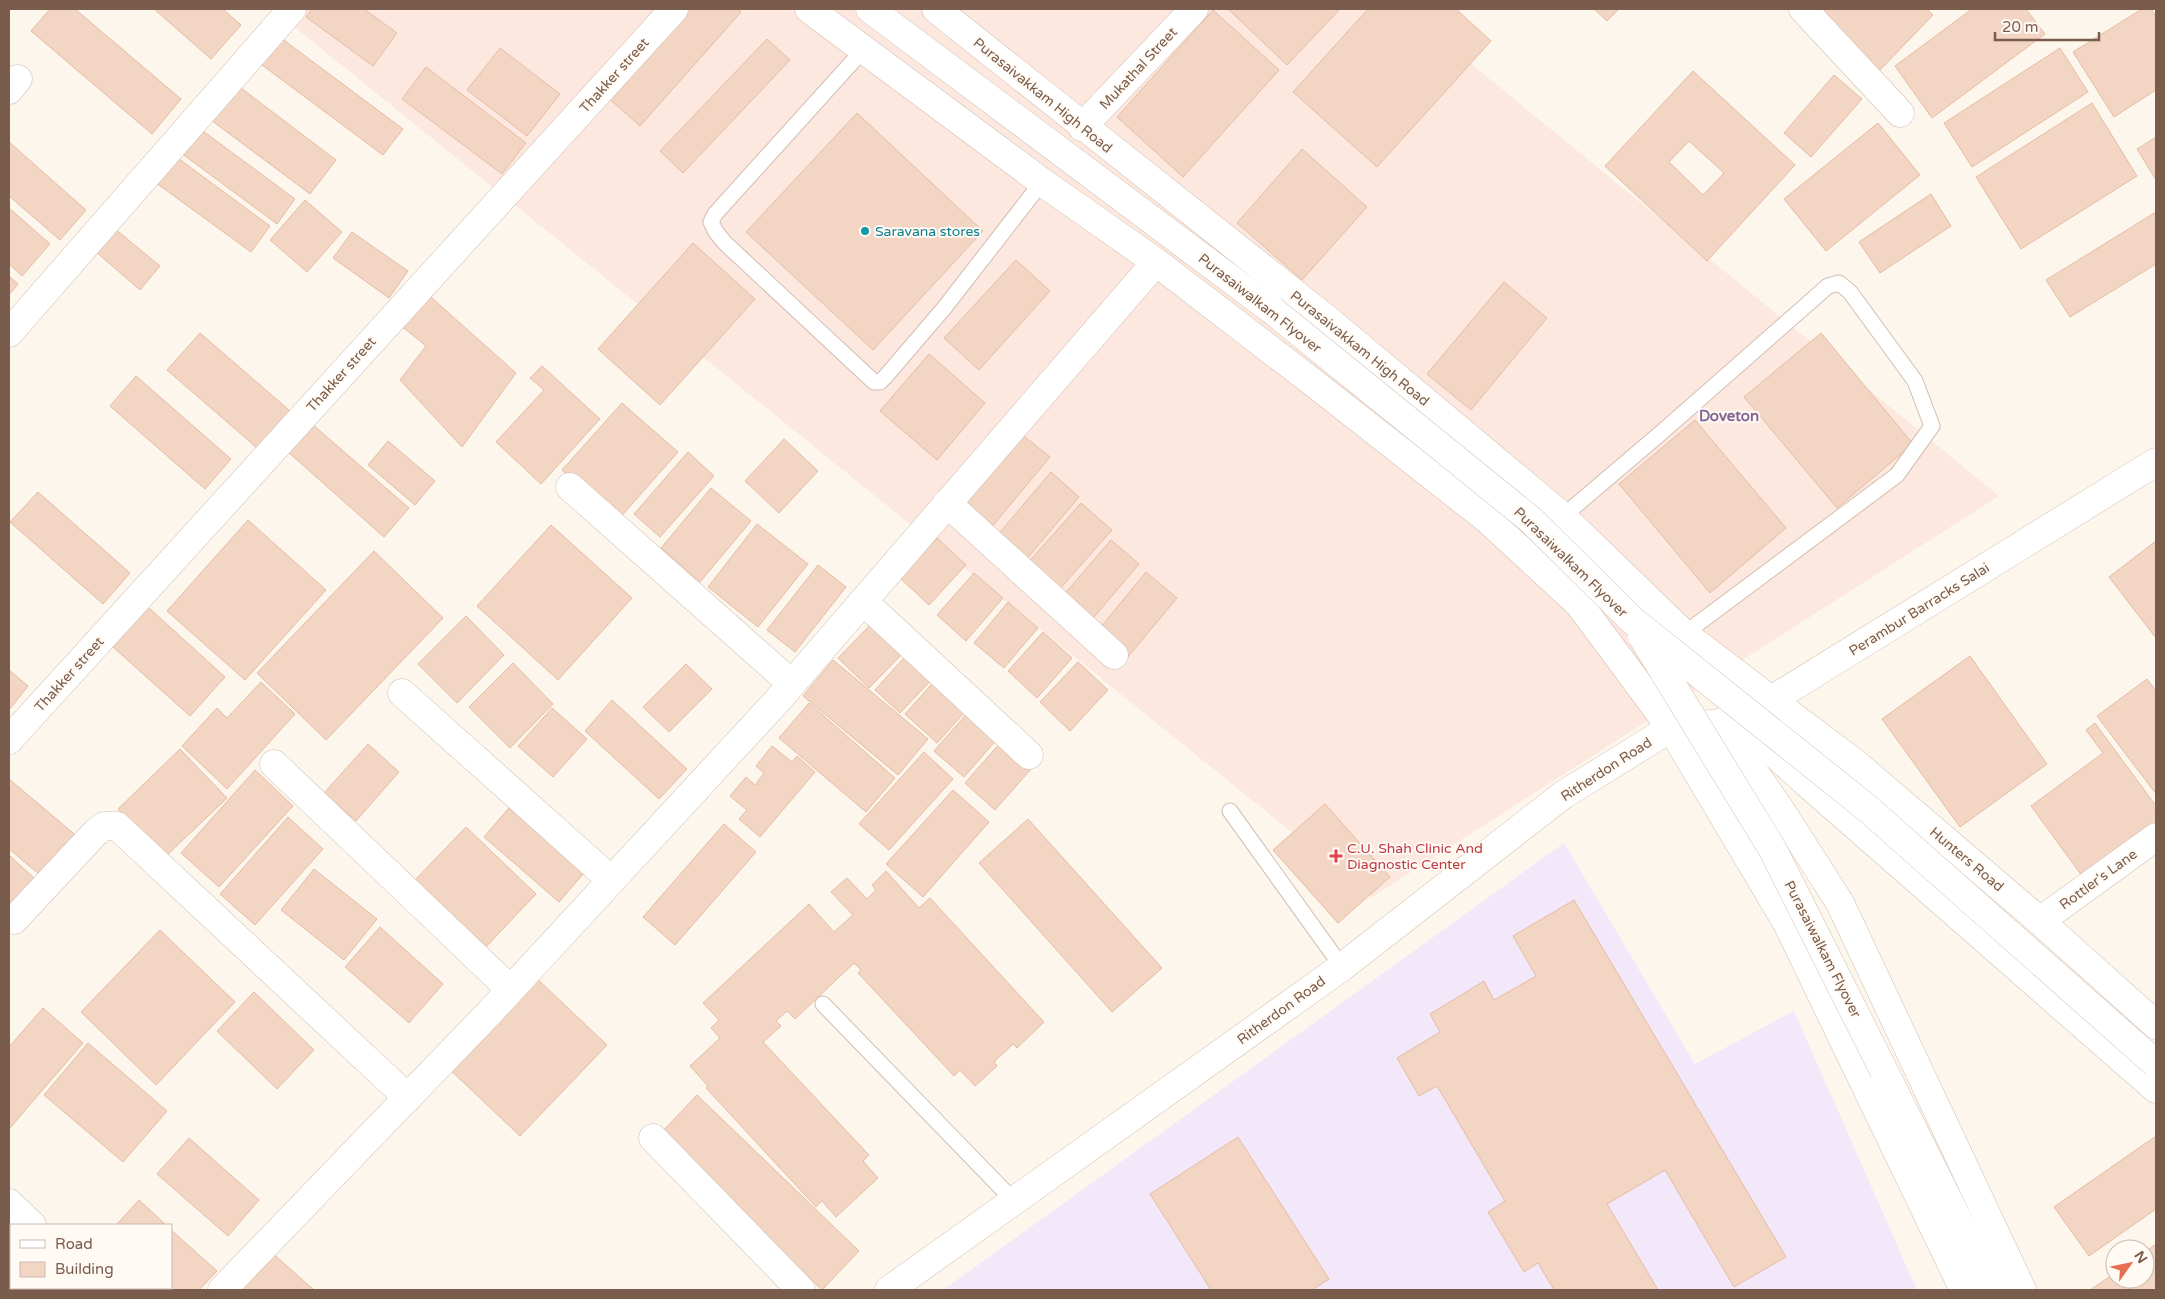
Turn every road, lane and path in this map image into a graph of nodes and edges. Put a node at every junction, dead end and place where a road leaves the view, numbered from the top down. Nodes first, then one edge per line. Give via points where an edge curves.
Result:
1 (292, 9) edge
2 (674, 9) edge
3 (809, 9) edge
4 (870, 9) edge
5 (936, 9) edge
6 (1194, 9) edge
7 (1803, 9) edge
8 (864, 49) junction
9 (1900, 114) dead end
10 (1082, 127) junction
11 (1042, 182) junction
12 (1156, 262) junction
13 (9, 333) edge
14 (2156, 462) edge
15 (570, 487) dead end
16 (947, 503) junction
17 (1561, 515) junction
18 (863, 601) junction
19 (1632, 620) junction
20 (1684, 634) junction
21 (1114, 655) dead end
22 (792, 684) junction
23 (402, 693) dead end
24 (1773, 699) junction
25 (1727, 720) junction
26 (1671, 728) junction
27 (9, 740) edge
28 (1029, 755) dead end
29 (1855, 763) junction
30 (274, 764) dead end
31 (1811, 787) junction
32 (1780, 809) junction
33 (1230, 811) dead end
34 (2156, 837) edge
35 (610, 879) junction
36 (1840, 902) junction
37 (14, 920) dead end
38 (2040, 921) junction
39 (1787, 923) junction
40 (1342, 967) junction
41 (510, 989) junction
42 (823, 1004) dead end
43 (2156, 1025) edge
44 (2156, 1064) edge
45 (2156, 1088) edge
46 (408, 1098) junction
47 (653, 1138) dead end
48 (1014, 1201) junction
49 (9, 1203) edge
50 (31, 1224) edge
51 (222, 1290) edge
52 (801, 1290) edge
53 (889, 1290) edge
54 (1964, 1290) edge
55 (1993, 1290) edge
56 (2022, 1290) edge

1 - 13 street
2 - 27 street, Thakker street
3 - 8 street
4 - 19 street, Purasaiwalkam Flyover, bridge via 1272,310 1531,520
5 - 10 street, Purasaivakkam High Road
6 - 10 street, Mukathal Street
7 - 9 street
8 - 11 street
8 - 11 lane via 711,222 725,242 874,382 880,382 886,376 945,307
10 - 17 street, Purasaivakkam High Road via 1328,320
11 - 12 street
12 - 16 street
12 - 26 street via 1487,519 1579,604
14 - 24 street, Perambur Barracks Salai
15 - 22 street
16 - 18 street
16 - 21 street
17 - 20 street, Purasaivakkam High Road
17 - 20 lane via 1662,432 1828,286 1839,283 1850,292 1915,380 1932,426 1897,475
18 - 22 street
18 - 28 street
19 - 44 street, Purasaiwalkam Flyover, bridge via 1867,808
19 - 55 street, Purasaiwalkam Flyover, bridge via 1773,850
20 - 24 street, Purasaivakkam High Road
22 - 35 street
23 - 35 street
24 - 25 street, Perambur Barracks Salai
24 - 29 street, Hunters Road
25 - 26 street, Perambur Barracks Salai
25 - 31 street
25 - 32 street
26 - 39 street
26 - 40 street, Ritherdon Road via 1563,795
29 - 31 street
29 - 38 street, Hunters Road
30 - 41 street
31 - 32 street
31 - 45 street
32 - 36 street
33 - 40 lane
34 - 38 street, Rottler's Lane
35 - 41 street
36 - 39 street
36 - 56 street
37 - 46 street via 96,832 104,826 116,826
38 - 43 street, Hunters Road
39 - 54 street
40 - 48 street, Ritherdon Road
41 - 46 street
42 - 48 lane
46 - 51 street
47 - 52 street
48 - 53 street, Ritherdon Road
49 - 50 street

